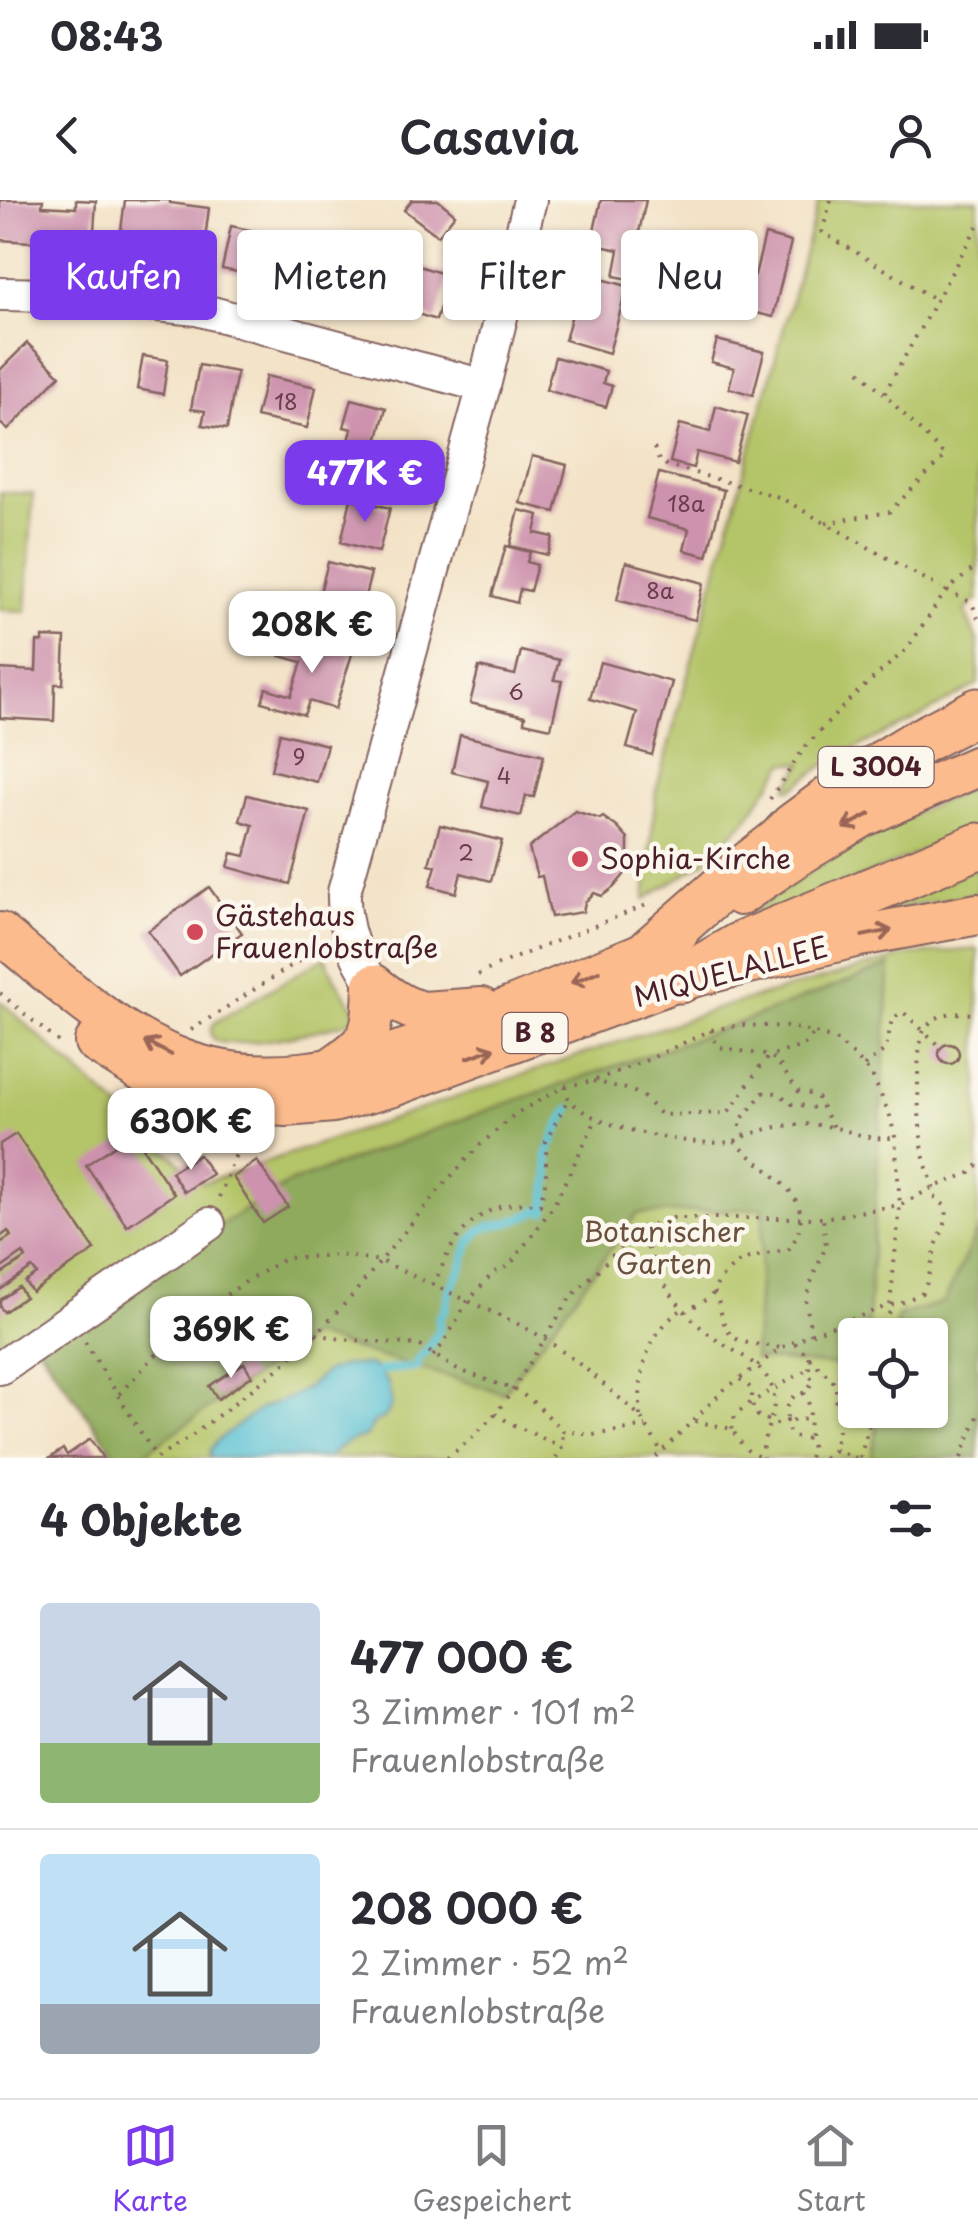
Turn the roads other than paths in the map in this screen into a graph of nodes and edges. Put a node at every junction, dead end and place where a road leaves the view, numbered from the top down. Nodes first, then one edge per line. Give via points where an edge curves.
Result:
1 (530, 200) edge
2 (0, 294) edge
3 (484, 386) junction
4 (974, 712) edge
5 (978, 766) edge
6 (978, 846) edge
7 (978, 914) edge
8 (0, 933) edge
9 (665, 965) junction
10 (0, 966) edge
11 (374, 985) junction
12 (520, 1005) junction
13 (328, 1070) junction
14 (209, 1224) dead end
15 (0, 1368) edge

1 - 3 street
2 - 3 street via 197,308
3 - 11 street via 344,892 346,930
4 - 9 highway, L 3004 via 854,781 793,826 744,868
5 -> 9 main road, MIQUELALLEE / B 8 via 862,818
6 - 9 highway via 740,946
9 -> 7 main road, MIQUELALLEE / B 8
13 -> 8 main road, MIQUELALLEE / B 8 via 216,1070 183,1060 124,1030
10 -> 9 main road, MIQUELALLEE / B 8 via 154,1079 202,1097 286,1106 390,1087
9 -> 12 main road, MIQUELALLEE / B 8
11 - 12 main road via 423,1012
11 - 13 main road via 371,1029
12 - 13 main road, MIQUELALLEE / B 8 via 389,1056
14 - 15 street

